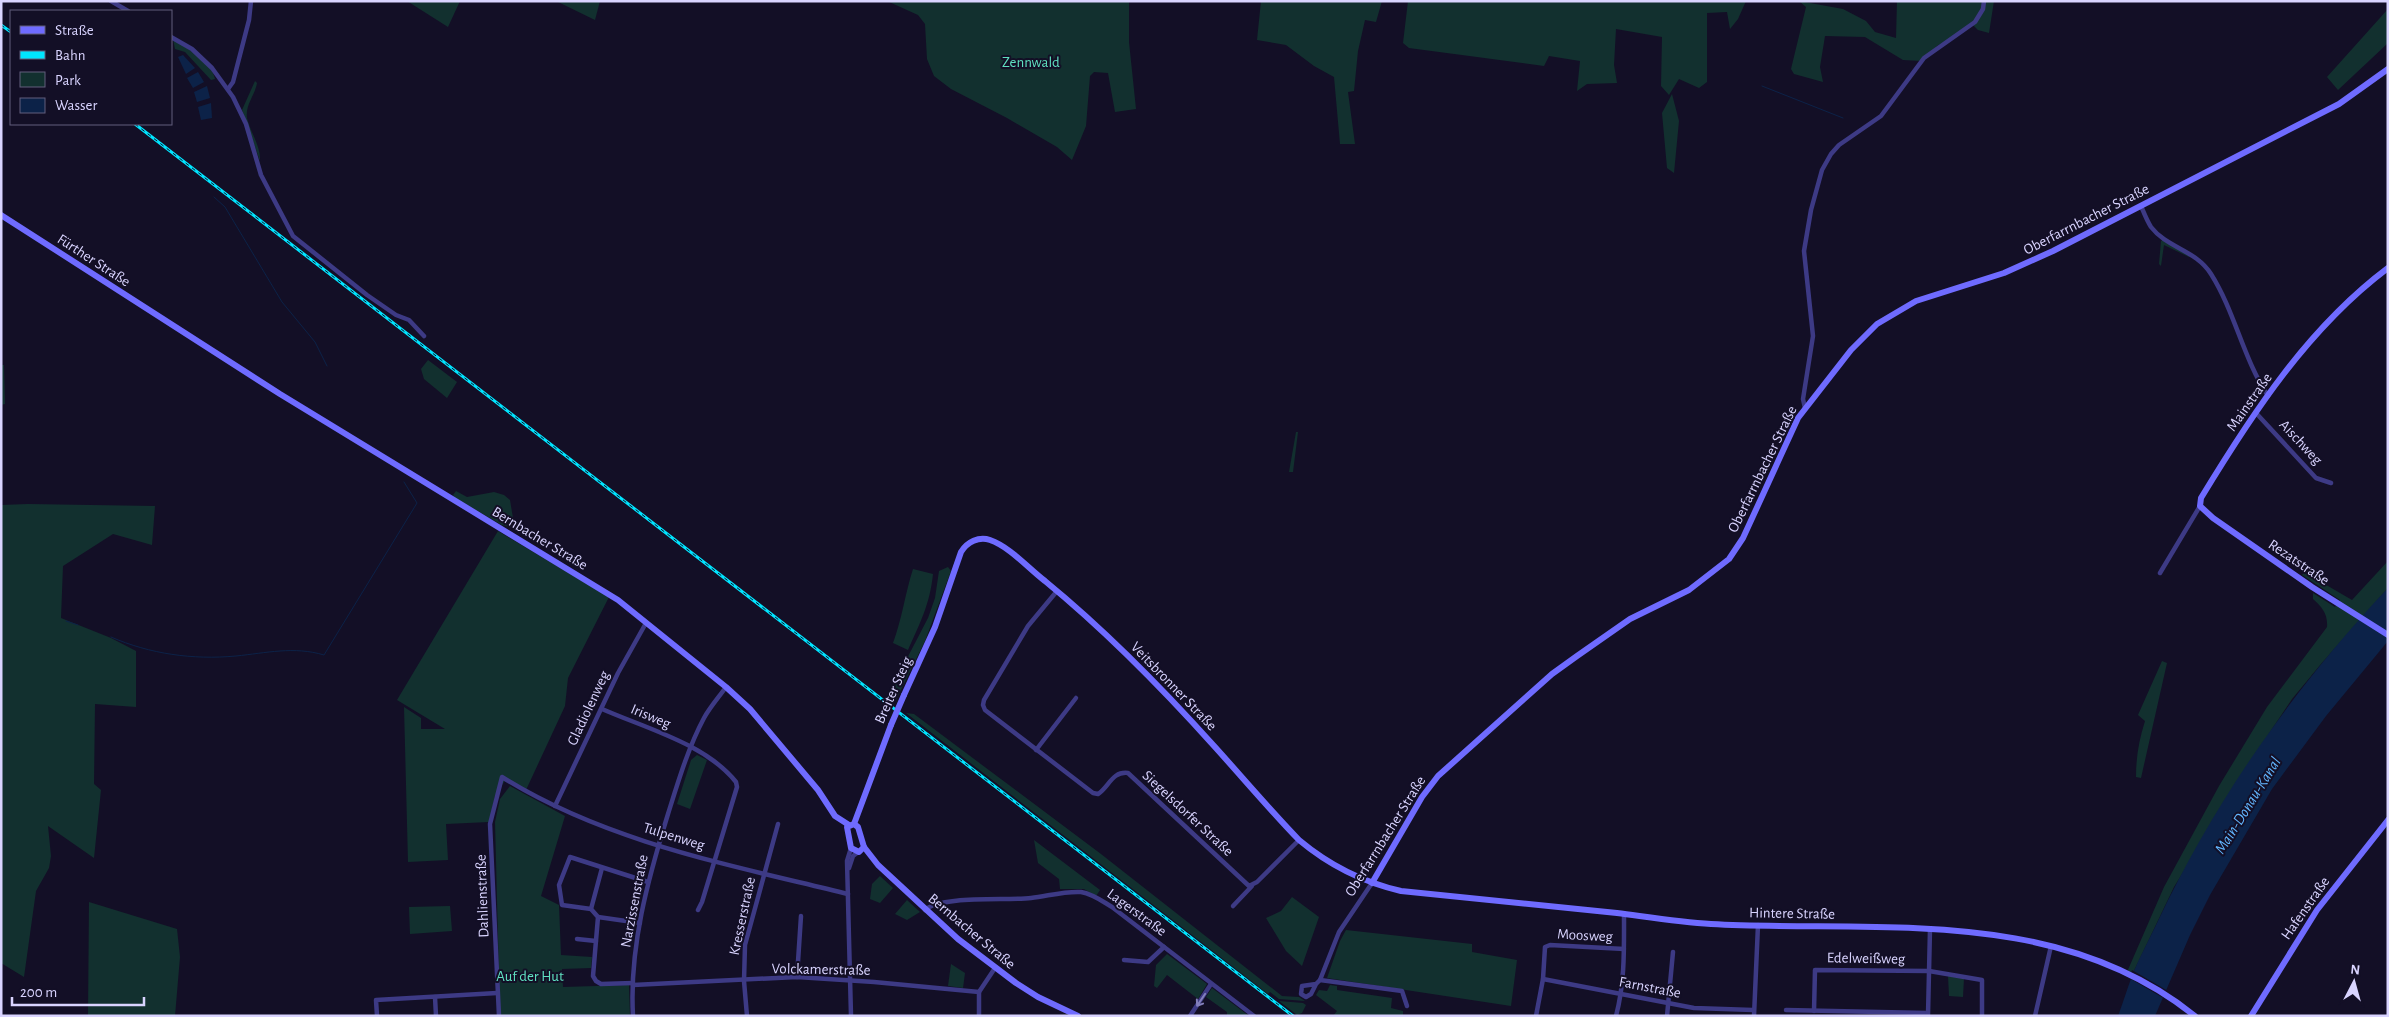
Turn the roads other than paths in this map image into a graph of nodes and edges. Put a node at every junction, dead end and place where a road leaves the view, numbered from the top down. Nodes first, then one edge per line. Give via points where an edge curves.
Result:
1 (111, 1) edge
2 (251, 1) edge
3 (1984, 1) edge
4 (126, 10) edge
5 (172, 37) edge
6 (2388, 69) edge
7 (228, 89) junction
8 (2141, 206) junction
9 (1, 214) edge
10 (2388, 268) edge
11 (173, 326) joint
12 (424, 336) dead end
13 (2268, 396) junction
14 (1805, 408) junction
15 (2256, 413) junction
16 (2331, 482) dead end
17 (2200, 506) junction
18 (956, 567) joint
19 (2160, 573) dead end
20 (1057, 591) junction
21 (646, 623) junction
22 (2388, 635) edge
23 (726, 687) junction
24 (1076, 698) dead end
25 (602, 709) junction
26 (691, 747) junction
27 (1036, 750) junction
28 (502, 777) joint
29 (555, 806) junction
30 (2388, 820) edge
31 (778, 824) dead end
32 (852, 827) junction
33 (1299, 840) junction
34 (658, 845) junction
35 (858, 850) junction
36 (714, 861) junction
37 (602, 868) junction
38 (764, 873) junction
39 (648, 882) junction
40 (1372, 883) junction
41 (1252, 886) junction
42 (848, 894) junction
43 (1234, 906) dead end
44 (591, 910) junction
45 (698, 910) dead end
46 (925, 910) junction
47 (1624, 914) junction
48 (800, 916) dead end
49 (598, 917) junction
50 (640, 923) junction
51 (1758, 925) junction
52 (1930, 929) junction
53 (577, 939) dead end
54 (596, 941) junction
55 (2051, 946) junction
56 (1164, 947) junction
57 (1624, 949) junction
58 (1673, 952) dead end
59 (1124, 960) dead end
60 (995, 968) junction
61 (1928, 971) junction
62 (797, 978) junction
63 (1543, 979) junction
64 (1320, 980) junction
65 (744, 981) junction
66 (850, 981) junction
67 (633, 984) junction
68 (1211, 984) junction
69 (1316, 984) dead end
70 (979, 992) junction
71 (497, 993) junction
72 (1621, 994) junction
73 (434, 997) junction
74 (1668, 1003) junction
75 (1407, 1006) dead end
76 (1786, 1010) dead end
77 (1814, 1011) junction
78 (1754, 1013) edge
79 (1836, 1014) edge
80 (1928, 1014) edge
81 (377, 1016) edge
82 (436, 1016) edge
83 (499, 1016) edge
84 (633, 1016) edge
85 (747, 1016) edge
86 (851, 1016) edge
87 (979, 1016) edge
88 (1078, 1016) edge
89 (1190, 1016) edge
90 (1254, 1016) edge
91 (1536, 1016) edge
92 (1616, 1016) edge
93 (1667, 1016) edge
94 (1982, 1016) edge
95 (2036, 1016) edge
96 (2195, 1016) edge
97 (2251, 1016) edge

1 - 4 street
2 - 7 street via 234,82
3 - 14 street via 1976,22 1924,58 1881,116 1839,146 1822,170 1804,251 1813,336 1803,399
5 - 7 street via 192,49
6 - 8 street, Oberfarrnbacher Straße via 2340,104
7 - 12 street via 246,124 261,175 293,236 367,295 409,320
8 - 13 street via 2151,227 2196,257 2211,273
8 - 14 street, Oberfarrnbacher Straße via 2004,272 1916,301 1896,311 1863,336
9 - 11 street, Fürther Straße
10 - 13 street, Mainstraße via 2340,309
11 - 21 street, Bernbacher Straße via 404,471 595,585
13 - 15 street, Mainstraße
14 - 40 street, Oberfarrnbacher Straße via 1743,538 1728,559 1689,590 1630,619 1577,656 1438,776 1422,797
15 - 16 street, Aischweg via 2316,478
15 - 17 street, Mainstraße via 2201,498
17 - 19 street, Mainstraße
17 - 22 street, Rezatstraße via 2218,522
18 - 20 street, Veitsbronner Straße via 968,543 979,539 991,540
18 - 32 street, Breiter Steig, bridge via 935,627 891,725
20 - 27 street, Siegelsdorfer Straße via 1028,626 982,705
20 - 33 street, Veitsbronner Straße via 1165,693
21 - 23 street, Bernbacher Straße
21 - 25 street, Gladiolenweg
23 - 26 street, Narzissenstraße via 705,716
23 - 32 street, Bernbacher Straße via 778,740 835,816
24 - 27 street
25 - 26 street, Irisweg
25 - 29 street, Gladiolenweg
26 - 34 street, Narzissenstraße
26 - 36 street, Irisweg via 734,779 737,787
27 - 41 street, Siegelsdorfer Straße via 1093,793 1102,792 1121,772 1128,773
28 - 29 street, Tulpenweg
28 - 71 street, Dahlienstraße via 490,824
29 - 34 street, Tulpenweg via 590,822
30 - 97 street, Hafenstraße via 2318,910
31 - 38 street, Kresserstraße
32 - 35 street
32 - 35 street
33 - 40 street, Veitsbronner Straße via 1341,870
33 - 41 street
34 - 36 street, Tulpenweg
34 - 39 street, Narzissenstraße
35 - 42 street via 847,861
35 - 46 street, Bernbacher Straße
36 - 38 street, Tulpenweg
36 - 45 street, Irisweg
37 - 39 street
37 - 44 street
37 - 44 street via 570,857 559,885 562,905
38 - 42 street, Tulpenweg
38 - 65 street, Kresserstraße via 745,945
39 - 50 street, Narzissenstraße
40 - 47 street, Hintere Straße via 1401,891
40 - 64 street, Oberfarrnbacher Straße via 1339,932
41 - 43 street
42 - 66 street
44 - 49 street
46 - 56 street, Lagerstraße via 939,903 964,900 1017,900 1071,892 1088,894 1112,907
46 - 60 street, Bernbacher Straße
47 - 51 street, Hintere Straße via 1707,924
47 - 57 street, Moosweg
48 - 62 street
49 - 50 street
49 - 54 street
50 - 67 street, Narzissenstraße
51 - 52 street, Hintere Straße
51 - 78 street
52 - 55 street, Hintere Straße via 1984,933
52 - 61 street
53 - 54 street
54 - 67 street, Volckamerstraße via 593,976 596,982
55 - 95 street
55 - 96 street, Hintere Straße via 2119,968 2155,987
56 - 59 street via 1148,962
56 - 68 street, Lagerstraße
57 - 63 street, Moosweg via 1550,945 1545,947
57 - 72 street, Moosweg
58 - 74 street
60 - 70 street
60 - 88 street, Bernbacher Straße via 1038,997
61 - 77 street, Edelweißweg via 1815,970
61 - 80 street
61 - 94 street via 1982,980
62 - 65 street, Volckamerstraße
62 - 66 street, Volckamerstraße
63 - 72 street, Farnstraße
63 - 91 street
64 - 69 street, Oberfarrnbacher Straße
64 - 75 street via 1402,991
65 - 67 street, Volckamerstraße
65 - 85 street, Kresserstraße
66 - 70 street, Volckamerstraße
66 - 86 street
67 - 84 street, Narzissenstraße
68 -> 89 street
68 - 90 street, Lagerstraße
70 - 87 street
71 - 73 street
71 - 83 street, Dahlienstraße
72 - 74 street, Farnstraße
72 - 92 street, Moosweg
73 - 81 street via 376,1000
73 - 82 street
74 - 78 street, Farnstraße
74 - 93 street
76 - 77 street
77 - 79 street
79 - 80 street

